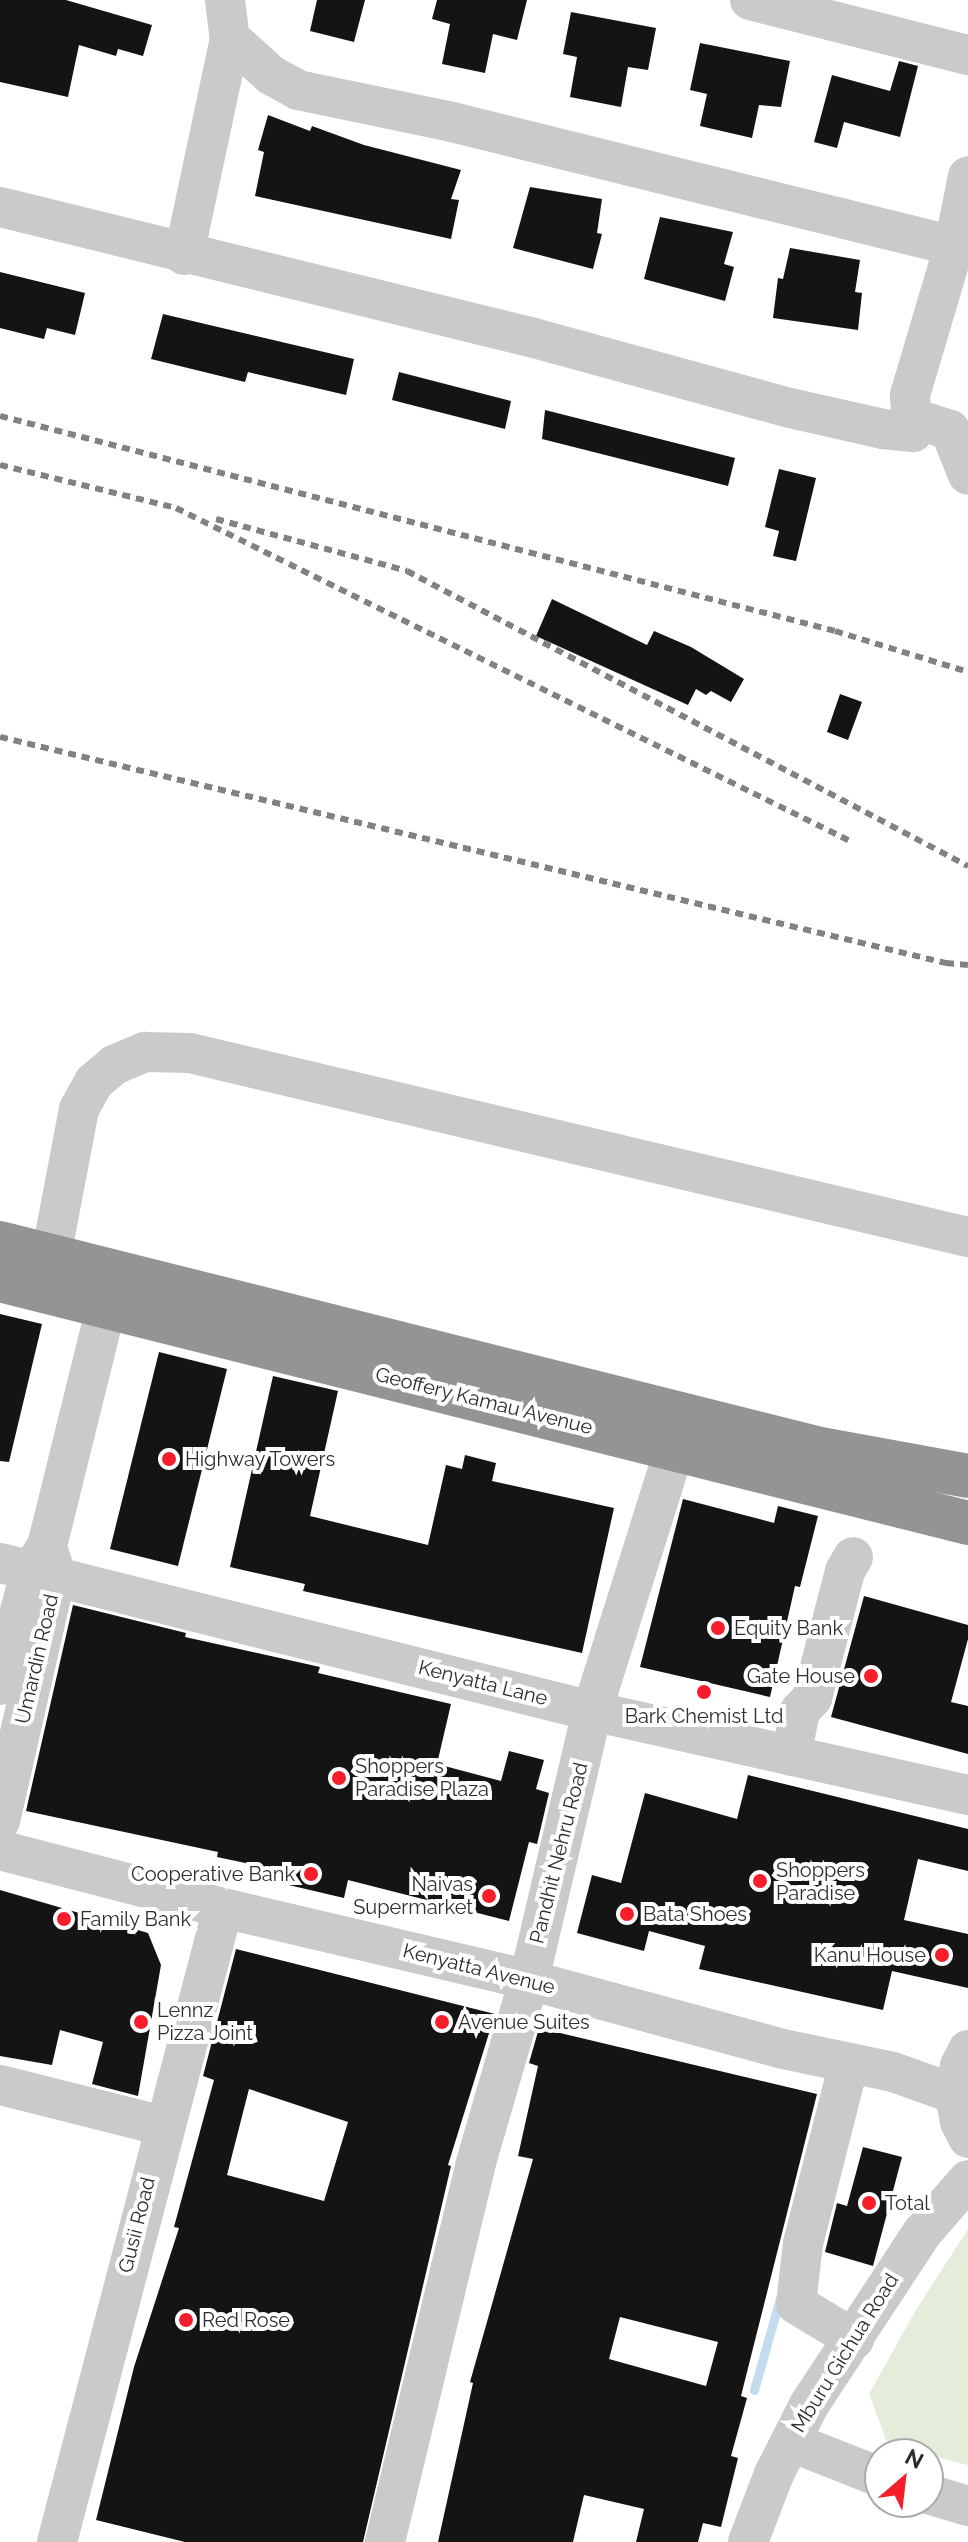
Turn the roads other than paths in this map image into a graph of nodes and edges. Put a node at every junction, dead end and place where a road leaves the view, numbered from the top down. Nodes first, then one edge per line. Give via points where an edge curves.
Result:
1 (750, 0) edge
2 (227, 19) edge
3 (968, 55) edge
4 (968, 176) edge
5 (0, 207) edge
6 (954, 246) junction
7 (184, 255) junction
8 (910, 417) junction
9 (968, 475) edge
10 (968, 1237) edge
11 (0, 1243) edge
12 (51, 1256) junction
13 (0, 1280) edge
14 (106, 1307) junction
15 (675, 1448) junction
16 (968, 1476) edge
17 (968, 1523) edge
18 (853, 1557) dead end
19 (34, 1563) edge
20 (0, 1685) edge
21 (592, 1711) junction
22 (791, 1756) junction
23 (968, 1795) edge
24 (0, 1821) edge
25 (0, 1850) edge
26 (223, 1908) junction
27 (529, 1980) junction
28 (968, 2050) edge
29 (849, 2063) junction
30 (0, 2085) edge
31 (955, 2094) junction
32 (163, 2126) junction
33 (968, 2138) edge
34 (968, 2180) edge
35 (854, 2339) junction
36 (791, 2442) junction
37 (864, 2471) edge
38 (944, 2499) edge
39 (968, 2506) edge
40 (57, 2542) edge
41 (385, 2542) edge
42 (748, 2542) edge

1 - 3 street
2 - 6 street via 271,75 298,90 467,126
2 - 7 street
4 - 6 street
5 - 7 street
6 - 8 street via 910,395
7 - 8 street via 534,338 883,429 913,432
8 - 9 street via 950,430
10 - 12 street via 190,1053 145,1052 104,1073 79,1109
11 - 12 highway, Geoffery Kamau Avenue
12 - 16 highway, Geoffery Kamau Avenue via 820,1449
13 - 14 highway, Geoffery Kamau Avenue
14 - 15 highway, Geoffery Kamau Avenue
14 - 19 street, Umardin Road
15 - 17 highway, Geoffery Kamau Avenue
15 - 21 street, Pandhit Nehru Road
18 - 22 street via 812,1698 800,1711
19 - 20 street, Umardin Road
19 - 21 street, Kenyatta Lane
19 - 24 street, Umardin Road
21 - 22 street, Kenyatta Lane
21 - 27 street, Pandhit Nehru Road
22 - 23 street, Kenyatta Lane
25 - 26 street, Kenyatta Avenue
26 - 27 street, Kenyatta Avenue
26 - 32 street, Gusii Road
27 - 29 street, Kenyatta Avenue
27 - 41 street, Pandhit Nehru Road via 475,2166
28 - 31 street
29 - 31 street, Kenyatta Avenue
29 - 35 street via 803,2243 796,2304
30 - 32 street
31 - 33 street
32 - 40 street, Gusii Road
34 - 35 street, Mburu Gichua Road via 922,2233
35 - 36 street, Mburu Gichua Road
36 - 37 street
36 - 42 street, Mburu Gichua Road
38 - 39 street

